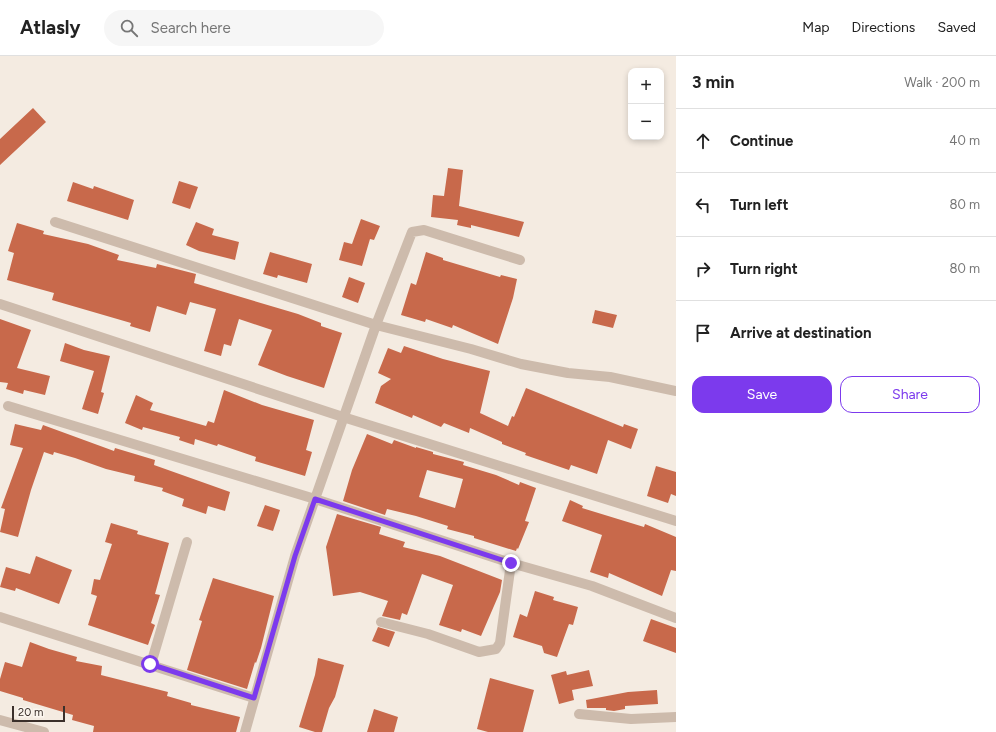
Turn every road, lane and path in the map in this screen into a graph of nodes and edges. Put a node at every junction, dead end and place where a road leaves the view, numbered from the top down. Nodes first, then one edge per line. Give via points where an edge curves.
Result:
1 (55, 222) dead end
2 (520, 260) dead end
3 (0, 304) edge
4 (376, 325) junction
5 (676, 391) edge
6 (8, 406) dead end
7 (343, 418) junction
8 (315, 499) junction
9 (676, 521) edge
10 (187, 542) dead end
11 (511, 563) junction
12 (0, 617) edge
13 (676, 618) edge
14 (382, 622) dead end
15 (150, 664) junction
16 (254, 698) junction
17 (579, 714) dead end
18 (676, 717) edge
19 (0, 720) edge
20 (44, 732) edge
21 (245, 732) edge

1 - 4 street
2 - 4 street via 424,230 412,232
3 - 7 street
4 - 5 street via 521,364 568,373 610,377
4 - 7 street
6 - 8 street
7 - 8 street
7 - 9 street
8 - 11 street
8 - 16 street via 295,556
10 - 15 street
11 - 13 street via 592,586
11 - 14 street via 500,643 496,648 480,652
12 - 15 street
15 - 16 street
16 - 21 street
17 - 18 street via 631,719
19 - 20 street

